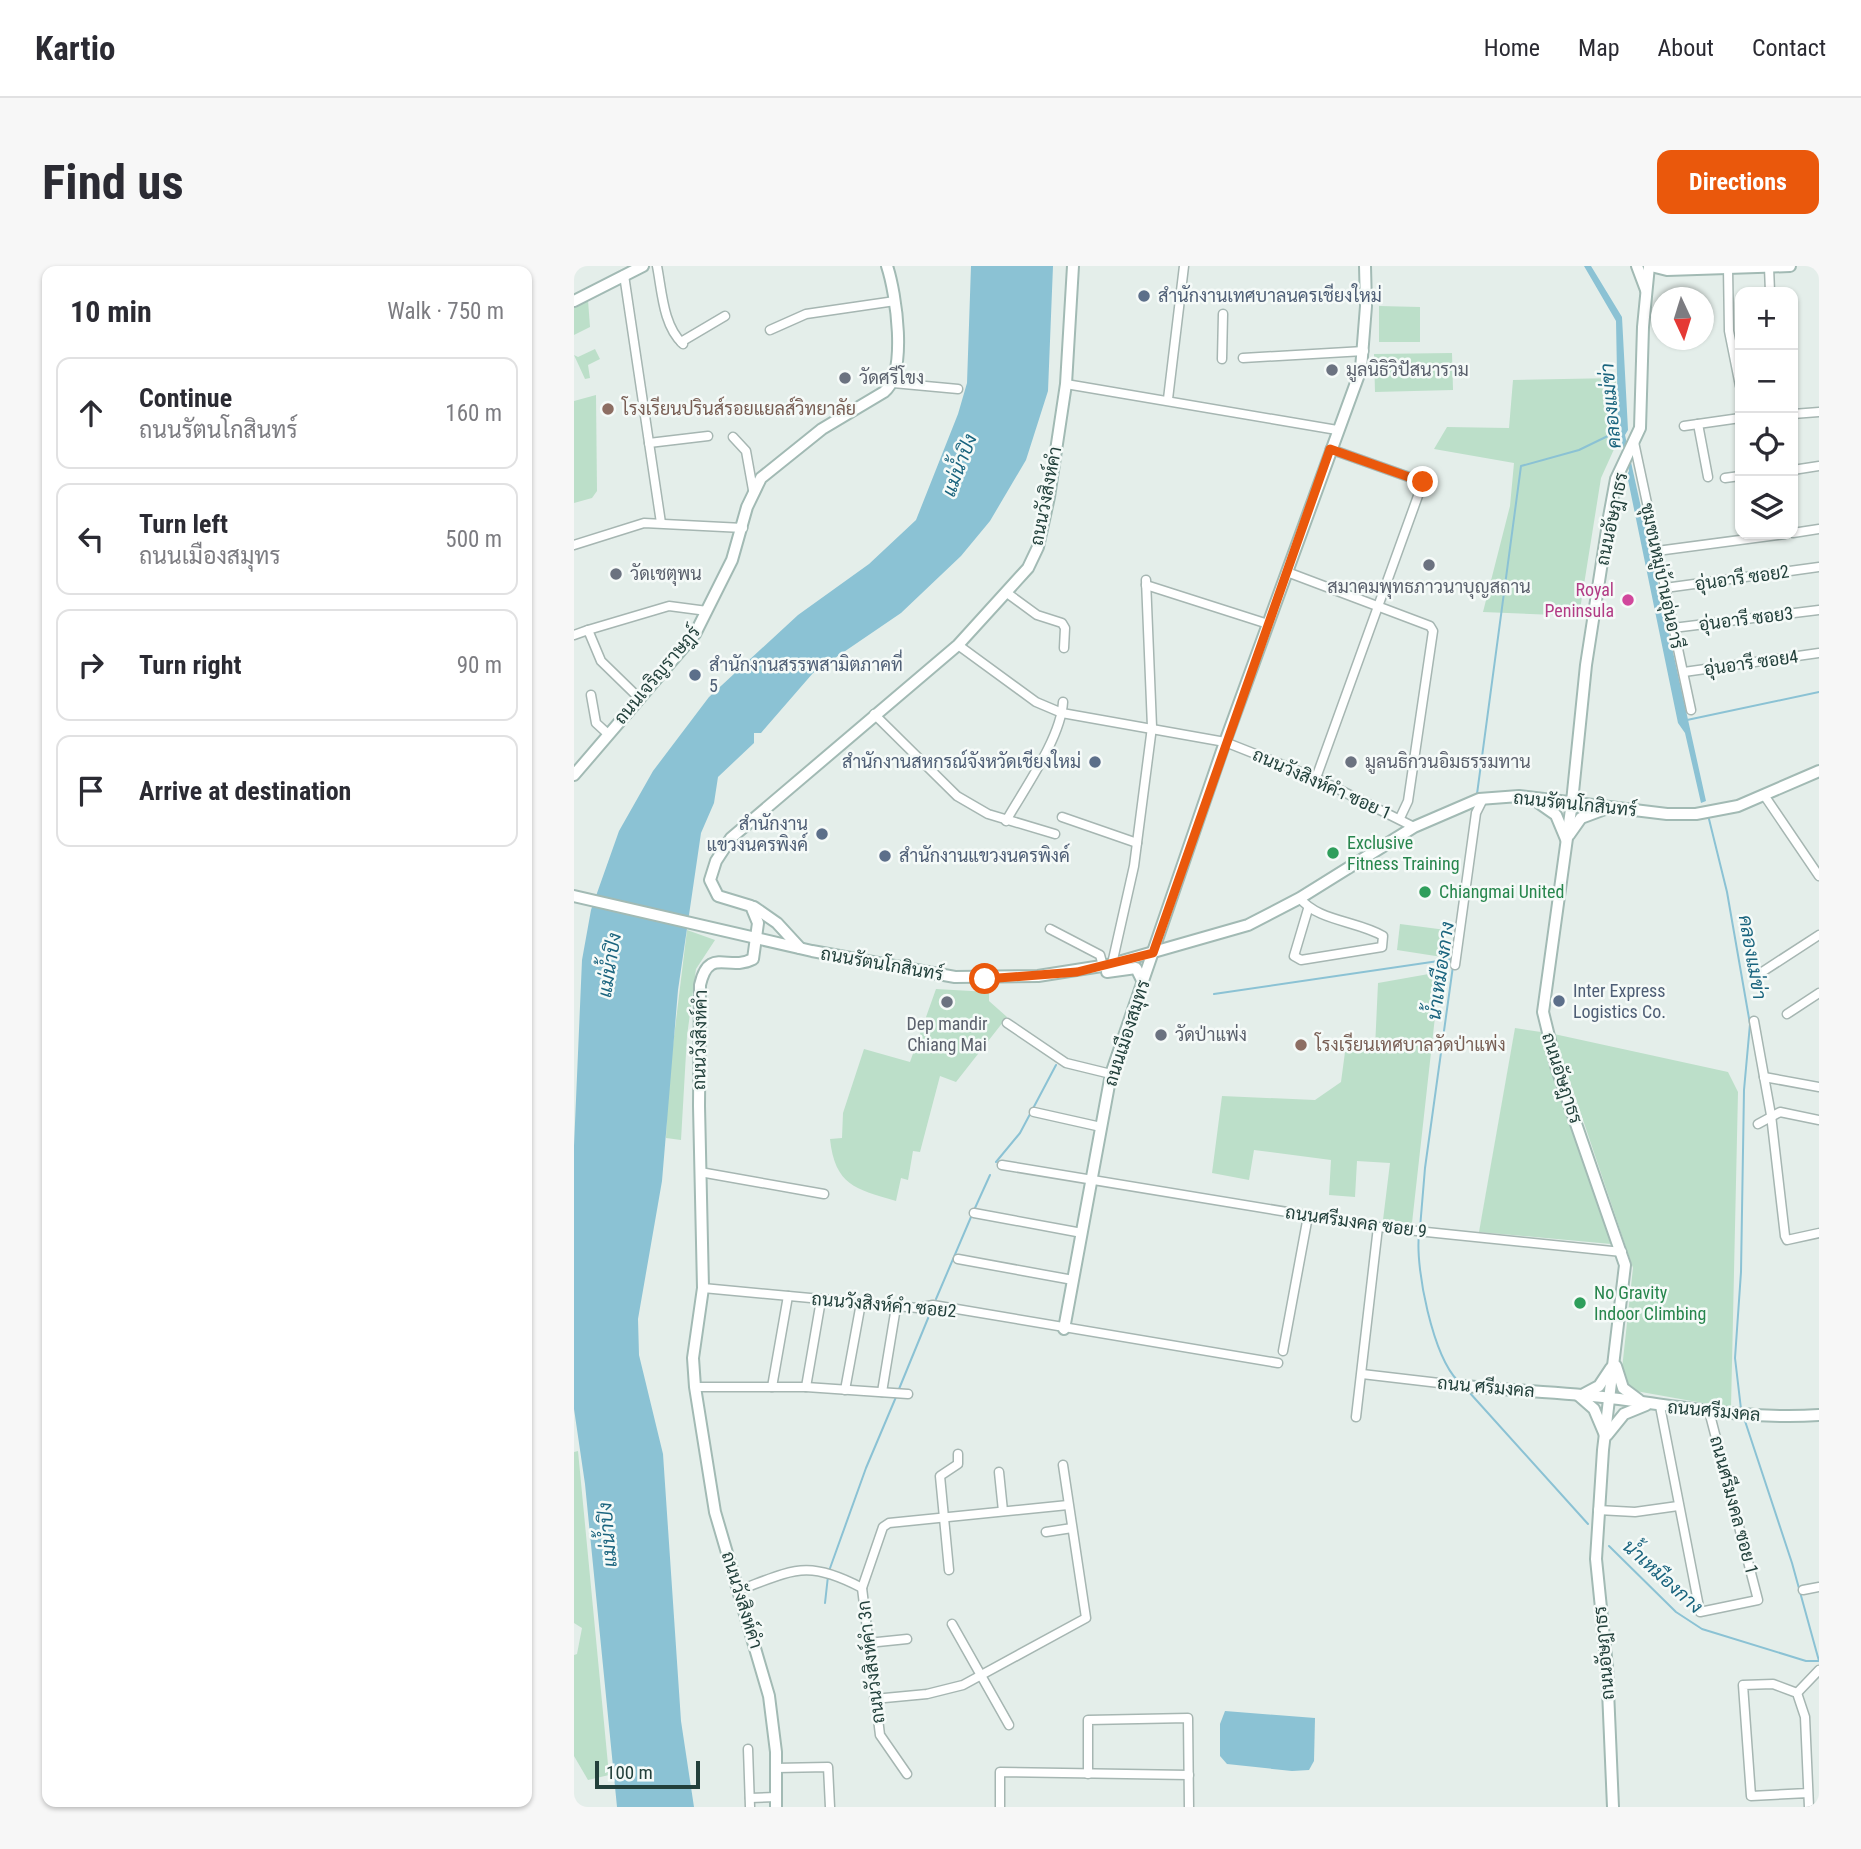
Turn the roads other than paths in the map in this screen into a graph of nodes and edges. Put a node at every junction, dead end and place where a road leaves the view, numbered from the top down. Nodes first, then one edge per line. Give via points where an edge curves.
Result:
1 (643, 266) edge
2 (657, 266) edge
3 (887, 266) edge
4 (1073, 266) edge
5 (1184, 266) edge
6 (1365, 266) edge
7 (1637, 266) edge
8 (1650, 266) edge
9 (1790, 266) edge
10 (1674, 267) edge
11 (1769, 267) edge
12 (1728, 268) junction
13 (624, 275) junction
14 (1770, 287) edge
15 (1648, 296) junction
16 (574, 300) edge
17 (895, 301) junction
18 (1223, 314) dead end
19 (725, 316) dead end
20 (770, 330) dead end
21 (1364, 351) junction
22 (1243, 358) dead end
23 (1222, 359) dead end
24 (1735, 361) edge
25 (893, 383) junction
26 (1066, 384) junction
27 (958, 389) dead end
28 (1168, 399) junction
29 (1819, 412) edge
30 (1798, 414) edge
31 (1735, 419) edge
32 (1699, 424) junction
33 (1684, 426) dead end
34 (1337, 430) junction
35 (708, 436) dead end
36 (733, 437) dead end
37 (649, 443) junction
38 (1632, 446) junction
39 (1330, 449) junction
40 (1819, 466) edge
41 (1798, 469) edge
42 (1707, 477) dead end
43 (1735, 477) edge
44 (1724, 478) dead end
45 (753, 490) junction
46 (661, 523) junction
47 (743, 528) junction
48 (1819, 529) edge
49 (1798, 532) edge
50 (1747, 539) edge
51 (574, 545) edge
52 (1657, 551) junction
53 (1819, 567) edge
54 (1287, 572) junction
55 (1665, 588) junction
56 (1007, 593) junction
57 (1378, 606) junction
58 (1819, 610) edge
59 (707, 611) junction
60 (1268, 624) junction
61 (1673, 628) junction
62 (588, 630) junction
63 (574, 635) edge
64 (958, 645) junction
65 (1064, 648) dead end
66 (1819, 653) edge
67 (1684, 672) junction
68 (591, 695) dead end
69 (639, 698) junction
70 (1063, 702) dead end
71 (1690, 710) dead end
72 (1062, 713) junction
73 (874, 714) junction
74 (1152, 727) junction
75 (608, 734) junction
76 (1225, 741) junction
77 (1819, 771) edge
78 (574, 775) edge
79 (1316, 778) junction
80 (1765, 796) junction
81 (1523, 797) junction
82 (1481, 799) junction
83 (1572, 802) junction
84 (1612, 807) junction
85 (1062, 817) dead end
86 (1400, 818) junction
87 (1006, 821) junction
88 (1414, 827) junction
89 (1055, 834) dead end
90 (1566, 841) junction
91 (1137, 844) junction
92 (1819, 876) edge
93 (574, 896) edge
94 (1300, 898) junction
95 (751, 906) junction
96 (1308, 909) junction
97 (1050, 929) dead end
98 (1819, 935) edge
99 (752, 936) junction
100 (800, 948) junction
101 (1153, 953) junction
102 (1107, 965) junction
103 (1455, 965) dead end
104 (1077, 972) junction
105 (1759, 974) dead end
106 (1143, 982) junction
107 (1819, 993) edge
108 (1787, 1014) dead end
109 (1754, 1021) dead end
110 (1007, 1023) dead end
111 (1111, 1074) junction
112 (1764, 1077) junction
113 (1819, 1087) edge
114 (1034, 1112) dead end
115 (1771, 1115) junction
116 (1819, 1120) edge
117 (1759, 1124) dead end
118 (1101, 1127) junction
119 (1002, 1165) dead end
120 (700, 1172) junction
121 (1092, 1179) junction
122 (824, 1194) dead end
123 (974, 1213) dead end
124 (1308, 1216) junction
125 (1378, 1227) junction
126 (1082, 1233) junction
127 (1819, 1233) edge
128 (1623, 1252) junction
129 (958, 1259) dead end
130 (1073, 1280) junction
131 (703, 1288) junction
132 (788, 1296) junction
133 (821, 1300) junction
134 (861, 1303) junction
135 (897, 1307) junction
136 (1064, 1329) junction
137 (1283, 1351) dead end
138 (1615, 1361) junction
139 (1278, 1363) dead end
140 (1362, 1374) junction
141 (1465, 1386) joint
142 (695, 1387) junction
143 (772, 1387) junction
144 (806, 1387) junction
145 (845, 1390) junction
146 (882, 1392) junction
147 (908, 1394) dead end
148 (1577, 1395) junction
149 (1610, 1398) junction
150 (1648, 1404) junction
151 (1661, 1406) junction
152 (1709, 1411) junction
153 (1819, 1415) edge
154 (1356, 1417) dead end
155 (1606, 1436) junction
156 (958, 1454) dead end
157 (1063, 1465) dead end
158 (999, 1472) dead end
159 (1068, 1505) junction
160 (1678, 1506) junction
161 (1598, 1510) junction
162 (1003, 1511) junction
163 (945, 1517) junction
164 (1072, 1528) junction
165 (1045, 1532) dead end
166 (949, 1570) dead end
167 (1819, 1587) edge
168 (862, 1588) junction
169 (739, 1590) junction
170 (1803, 1590) dead end
171 (952, 1624) dead end
172 (907, 1639) dead end
173 (868, 1643) junction
174 (1818, 1671) edge
175 (979, 1675) junction
176 (1797, 1693) junction
177 (874, 1699) junction
178 (1009, 1725) dead end
179 (748, 1749) dead end
180 (776, 1768) junction
181 (907, 1774) dead end
182 (1088, 1774) junction
183 (1189, 1775) junction
184 (1808, 1793) junction
185 (750, 1802) edge
186 (776, 1802) edge
187 (830, 1807) edge
188 (1000, 1807) edge
189 (1189, 1807) edge
190 (1613, 1807) edge
191 (1809, 1807) edge

1 - 13 street
2 - 19 street via 661,296 675,337 682,343
3 - 17 street
4 - 26 street, ถนนวังสิงห์คำ
5 - 28 street
6 - 21 street, ถนนเมืองสมุทร
7 - 15 street
8 - 10 street
8 - 15 street, ถนนอัษฎาธร
9 - 11 street
10 - 12 street
10 - 15 street
11 - 12 street
11 - 14 street
12 - 24 street via 1729,331
13 - 16 street
13 - 37 street
15 - 38 street, ถนนอัษฎาธร via 1642,414
17 - 20 street via 806,314
17 - 25 street
18 - 23 street
21 - 22 street
21 - 34 street, ถนนเมืองสมุทร via 1355,389
25 - 27 street
25 - 45 street, ถนนเจริญราษฎร์ via 805,441 769,469
26 - 28 street
26 - 56 street, ถนนวังสิงห์คำ via 1038,547
28 - 34 street
29 - 30 street
31 - 32 street
32 - 33 street
32 - 42 street
34 - 39 street, ถนนเมืองสมุทร
35 - 37 street
36 - 45 street via 746,451
37 - 46 street
38 - 52 street, ชุมชนหมู่บ้านอุ่นอารี
38 - 83 street, ถนนอัษฎาธร via 1616,479 1585,670
39 - 54 street, ถนนเมืองสมุทร
39 - 57 street via 1423,482
40 - 41 street
43 - 44 street
45 - 47 street, ถนนเจริญราษฎร์
46 - 47 street
46 - 51 street via 644,523
47 - 59 street, ถนนเจริญราษฎร์
48 - 49 street
50 - 52 street
52 - 55 street, ชุมชนหมู่บ้านอุ่นอารี
53 - 55 street, อุ่นอารี ซอย2
54 - 57 street
54 - 60 street, ถนนเมืองสมุทร
55 - 61 street, ชุมชนหมู่บ้านอุ่นอารี
56 - 64 street, ถนนวังสิงห์คำ
56 - 65 street via 1037,615 1062,624
57 - 79 street
57 - 86 street via 1433,631 1408,801
58 - 61 street, อุ่นอารี ซอย3
59 - 62 street via 669,606
59 - 69 street, ถนนเจริญราษฎร์ via 695,634
60 - 74 street via 1146,582
60 - 76 street, ถนนเมืองสมุทร
61 - 67 street, ชุมชนหมู่บ้านอุ่นอารี
62 - 63 street
62 - 69 street via 601,661
64 - 72 street, ถนนวังสิงห์คำ ซอย 1 via 1036,702
64 - 73 street, ถนนวังสิงห์คำ
66 - 67 street, อุ่นอารี ซอย4
67 - 71 street, ชุมชนหมู่บ้านอุ่นอารี
68 - 75 street via 597,723
69 - 75 street, ถนนเจริญราษฎร์
70 - 72 street
72 - 74 street, ถนนวังสิงห์คำ ซอย 1
72 - 87 street
73 - 87 street via 946,788
73 - 95 street, ถนนวังสิงห์คำ via 731,838 720,854 710,880 714,892
74 - 76 street, ถนนวังสิงห์คำ ซอย 1
74 - 91 street
75 - 78 street, ถนนเจริญราษฎร์
76 - 79 street, ถนนวังสิงห์คำ ซอย 1
76 - 101 street, ถนนเมืองสมุทร
77 - 80 street
79 - 86 street, ถนนวังสิงห์คำ ซอย 1
80 - 84 street, ถนนรัตนโกสินทร์ via 1701,813
80 - 92 street
81 - 82 street, ถนนรัตนโกสินทร์
81 - 83 street, ถนนรัตนโกสินทร์
81 - 90 street via 1551,810
82 - 88 street, ถนนรัตนโกสินทร์
82 - 103 street
83 - 84 street, ถนนรัตนโกสินทร์
83 - 90 street, ถนนอัษฎาธร
84 - 90 street via 1581,818
85 - 91 street
86 - 88 street, ถนนวังสิงห์คำ ซอย 1
87 - 89 street
88 - 94 street, ถนนรัตนโกสินทร์
90 - 128 street, ถนนอัษฎาธร via 1544,1021
91 - 102 street
93 - 99 street, ถนนรัตนโกสินทร์
94 - 96 street
94 - 101 street, ถนนรัตนโกสินทร์ via 1248,925
95 - 99 street via 757,918
95 - 100 street via 778,923
96 - 96 street via 1368,927 1383,936 1382,947 1301,960 1294,956
97 - 102 street via 1100,955
98 - 105 street
99 - 100 street, ถนนรัตนโกสินทร์
99 - 120 street, ถนนวังสิงห์คำ via 752,959 711,963 702,975
100 - 104 street, ถนนรัตนโกสินทร์ via 955,977
101 - 102 street, ถนนรัตนโกสินทร์
101 - 106 street, ถนนเมืองสมุทร
102 - 104 street, ถนนรัตนโกสินทร์
104 - 106 street via 1132,967
106 - 111 street, ถนนเมืองสมุทร
107 - 108 street
109 - 112 street
110 - 111 street via 1066,1063
111 - 118 street, ถนนเมืองสมุทร
112 - 113 street
112 - 115 street
114 - 118 street
115 - 116 street via 1780,1112
115 - 117 street
115 - 127 street via 1785,1236 1797,1240
118 - 121 street, ถนนเมืองสมุทร
119 - 121 street, ถนนศรีมงคล ซอย 9
120 - 122 street
120 - 131 street, ถนนวังสิงห์คำ
121 - 124 street, ถนนศรีมงคล ซอย 9
121 - 126 street, ถนนเมืองสมุทร
123 - 126 street
124 - 125 street, ถนนศรีมงคล ซอย 9
124 - 137 street
125 - 128 street, ถนนศรีมงคล ซอย 9
125 - 140 street
126 - 130 street, ถนนเมืองสมุทร
128 - 138 street, ถนนอัษฎาธร via 1625,1280
129 - 130 street
130 - 136 street, ถนนเมืองสมุทร
131 - 132 street, ถนนวังสิงห์คำ ซอย2
131 - 142 street, ถนนวังสิงห์คำ via 693,1358
132 - 133 street, ถนนวังสิงห์คำ ซอย2
132 - 143 street
133 - 134 street, ถนนวังสิงห์คำ ซอย2
133 - 144 street
134 - 135 street, ถนนวังสิงห์คำ ซอย2
134 - 145 street
135 - 136 street, ถนนวังสิงห์คำ ซอย2 via 933,1305
135 - 146 street
136 - 139 street, ถนนวังสิงห์คำ ซอย2
138 - 148 street via 1599,1387
138 - 149 street, ถนนอัษฎาธร
138 - 150 street via 1623,1388
140 - 141 street, ถนน ศรีมงคล
140 - 154 street
141 - 148 street, ถนน ศรีมงคล
142 - 143 street
142 - 169 street, ถนนวังสิงห์คำ via 715,1513
143 - 144 street
144 - 145 street
145 - 146 street
146 - 147 street
148 - 149 street, ถนน ศรีมงคล
148 - 155 street via 1594,1409
149 - 150 street, ถนนศรีมงคล
149 - 155 street, ถนนอัษฎาธร
150 - 151 street, ถนนศรีมงคล
150 - 155 street via 1624,1414
151 - 152 street, ถนนศรีมงคล
151 - 160 street
152 - 153 street, ถนนศรีมงคล
152 - 160 street, ถนนศรีมงคล ซอย 1 via 1758,1600 1700,1612
155 - 161 street, ถนนอัษฎาธร
156 - 163 street via 958,1464 940,1476
157 - 159 street
158 - 162 street
159 - 162 street
159 - 164 street
160 - 161 street via 1635,1512
161 - 190 street, ถนนอัษฎาธร via 1596,1559 1608,1677
162 - 163 street
163 - 166 street
163 - 168 street via 883,1527
164 - 165 street
164 - 175 street via 1086,1618
167 - 170 street
168 - 169 street, ถนนวังสิงห์คำ 3ก via 834,1573 805,1568
168 - 173 street, ถนนวังสิงห์คำ 3ก
169 - 180 street, ถนนวังสิงห์คำ via 769,1696
171 - 175 street
172 - 173 street
173 - 177 street, ถนนวังสิงห์คำ 3ก
174 - 176 street
175 - 177 street via 945,1690
175 - 178 street
176 - 184 street via 1805,1717
176 - 184 street via 1773,1684 1743,1685 1751,1796
177 - 181 street, ถนนวังสิงห์คำ 3ก via 880,1735
179 - 185 street
180 - 186 street, ถนนวังสิงห์คำ
180 - 187 street via 828,1767
182 - 183 street
182 - 183 street via 1088,1720 1188,1718
182 - 188 street via 1000,1772
183 - 189 street
184 - 191 street
185 - 186 street

